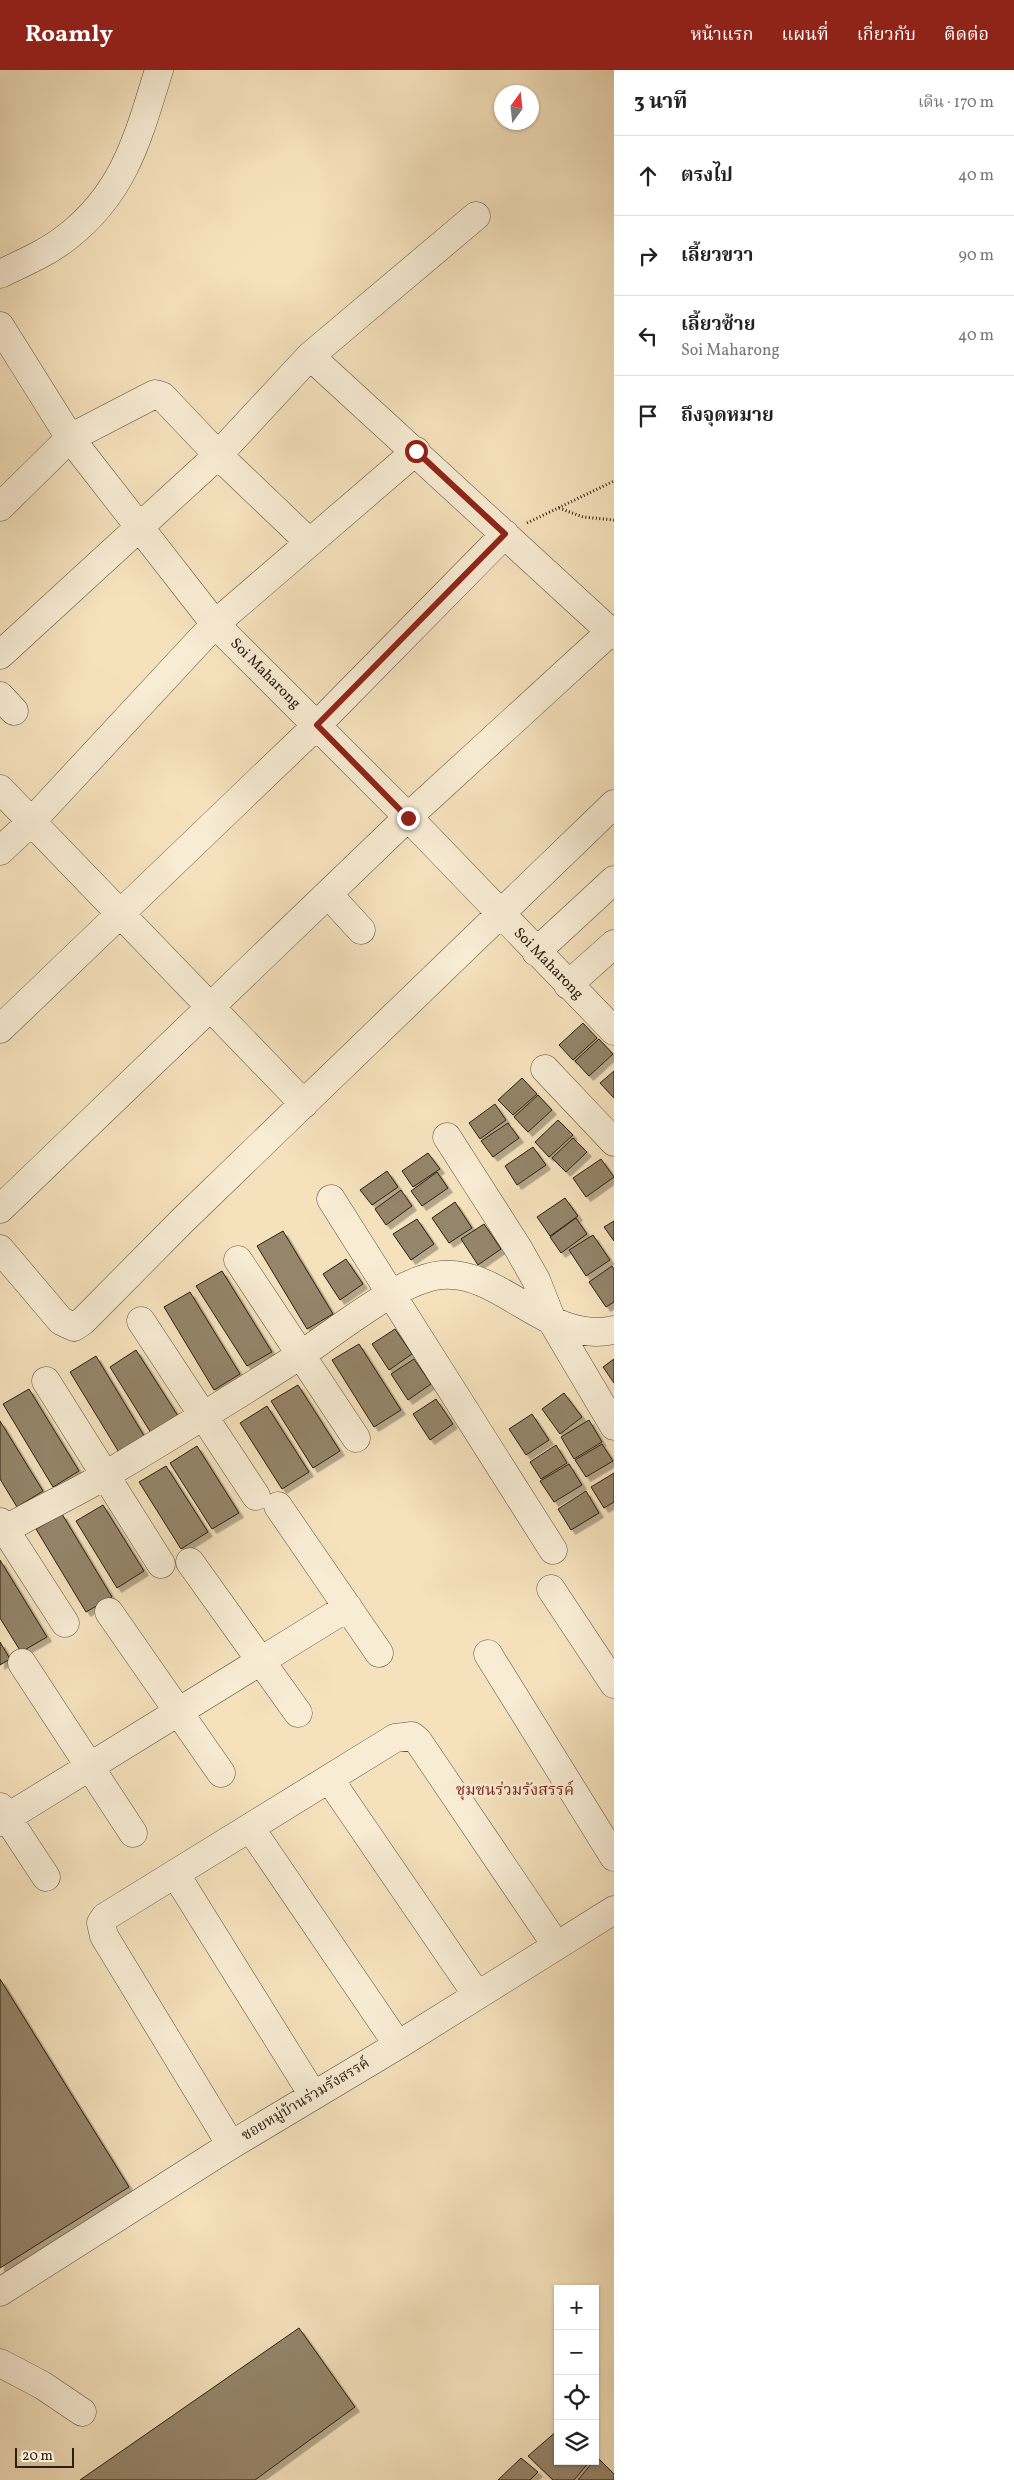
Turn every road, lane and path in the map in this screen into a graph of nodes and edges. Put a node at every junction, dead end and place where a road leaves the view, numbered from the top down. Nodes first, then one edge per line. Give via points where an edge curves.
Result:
1 (159, 70) edge
2 (476, 216) dead end
3 (0, 274) edge
4 (4, 344) edge
5 (310, 356) junction
6 (70, 438) junction
7 (416, 451) junction
8 (218, 455) junction
9 (614, 481) edge
10 (0, 508) edge
11 (558, 508) junction
12 (614, 520) edge
13 (139, 525) junction
14 (505, 534) junction
15 (309, 542) junction
16 (215, 624) junction
17 (612, 633) edge
18 (0, 655) edge
19 (317, 725) junction
20 (0, 789) edge
21 (614, 804) edge
22 (408, 818) junction
23 (32, 821) junction
24 (0, 850) edge
25 (614, 880) edge
26 (328, 894) junction
27 (500, 914) junction
28 (121, 915) junction
29 (361, 930) dead end
30 (614, 944) edge
31 (536, 952) junction
32 (568, 985) junction
33 (211, 1008) junction
34 (0, 1029) edge
35 (614, 1031) edge
36 (545, 1069) dead end
37 (304, 1104) junction
38 (447, 1137) dead end
39 (614, 1142) edge
40 (331, 1198) dead end
41 (0, 1209) edge
42 (0, 1249) edge
43 (238, 1260) dead end
44 (391, 1295) junction
45 (141, 1322) dead end
46 (554, 1323) junction
47 (614, 1330) edge
48 (302, 1354) junction
49 (46, 1381) dead end
50 (203, 1415) junction
51 (614, 1426) edge
52 (356, 1438) dead end
53 (107, 1475) junction
54 (2, 1528) edge
55 (554, 1550) dead end
56 (190, 1562) dead end
57 (161, 1564) dead end
58 (552, 1589) dead end
59 (348, 1607) junction
60 (109, 1612) dead end
61 (65, 1623) dead end
62 (379, 1653) dead end
63 (488, 1654) dead end
64 (260, 1661) junction
65 (22, 1663) dead end
66 (614, 1684) edge
67 (178, 1712) junction
68 (298, 1714) dead end
69 (90, 1767) junction
70 (221, 1773) dead end
71 (330, 1780) junction
72 (2, 1816) edge
73 (251, 1829) junction
74 (133, 1833) dead end
75 (614, 1857) edge
76 (176, 1875) junction
77 (46, 1877) dead end
78 (614, 1910) edge
79 (556, 1945) junction
80 (477, 1995) junction
81 (398, 2045) junction
82 (313, 2095) junction
83 (231, 2145) junction
84 (0, 2292) edge
85 (0, 2363) edge
86 (82, 2412) dead end

1 - 3 street via 135,144 116,186 93,215 66,238
2 - 5 street
4 - 6 street, Soi Maharong
5 - 7 street
5 - 8 street
6 - 8 street via 155,394 162,396
6 - 10 street
6 - 13 street, Soi Maharong
7 - 14 street
7 - 15 street
8 - 13 street
8 - 15 street
9 - 11 path
11 - 12 path via 583,517
11 - 14 path
13 - 16 street, Soi Maharong
13 - 18 street
14 - 17 street
14 - 19 street
15 - 16 street
16 - 19 street, Soi Maharong
16 - 23 street
17 - 22 street
19 - 22 street, Soi Maharong
19 - 28 street
20 - 23 street
21 - 27 street
22 - 26 street
22 - 27 street, Soi Maharong
23 - 24 street
23 - 28 street
25 - 31 street
26 - 29 street
26 - 33 street
27 - 31 street, Soi Maharong
27 - 37 street
28 - 33 street
28 - 34 street
30 - 32 street
31 - 32 street, Soi Maharong
32 - 35 street, Soi Maharong
33 - 37 street
33 - 41 street
36 - 39 street
37 - 42 street via 78,1325 68,1326 60,1321
38 - 46 street via 518,1248
40 - 44 street
43 - 48 street
44 - 46 street via 422,1279 443,1275 464,1278 483,1284
44 - 48 street
44 - 55 street
45 - 50 street
46 - 47 street via 602,1333
46 - 51 street
48 - 50 street
48 - 52 street
49 - 53 street
50 - 53 street
50 - 59 street
53 - 54 street
53 - 57 street
54 - 61 street
56 - 64 street
58 - 66 street
59 - 62 street
59 - 64 street
60 - 67 street
63 - 75 street
64 - 67 street
64 - 68 street
65 - 69 street
67 - 69 street
67 - 70 street
69 - 72 street
69 - 74 street
71 - 73 street
71 - 79 street via 395,1738 412,1736
71 - 80 street
72 - 77 street
73 - 76 street
73 - 81 street
76 - 82 street
76 - 83 street via 106,1917 101,1929
78 - 79 street, ซอยหมู่บ้านร่วมรังสรรค์
79 - 80 street, ซอยหมู่บ้านร่วมรังสรรค์
80 - 81 street, ซอยหมู่บ้านร่วมรังสรรค์
81 - 82 street, ซอยหมู่บ้านร่วมรังสรรค์
82 - 83 street, ซอยหมู่บ้านร่วมรังสรรค์
83 - 84 street, ซอยหมู่บ้านร่วมรังสรรค์
85 - 86 street via 42,2385

